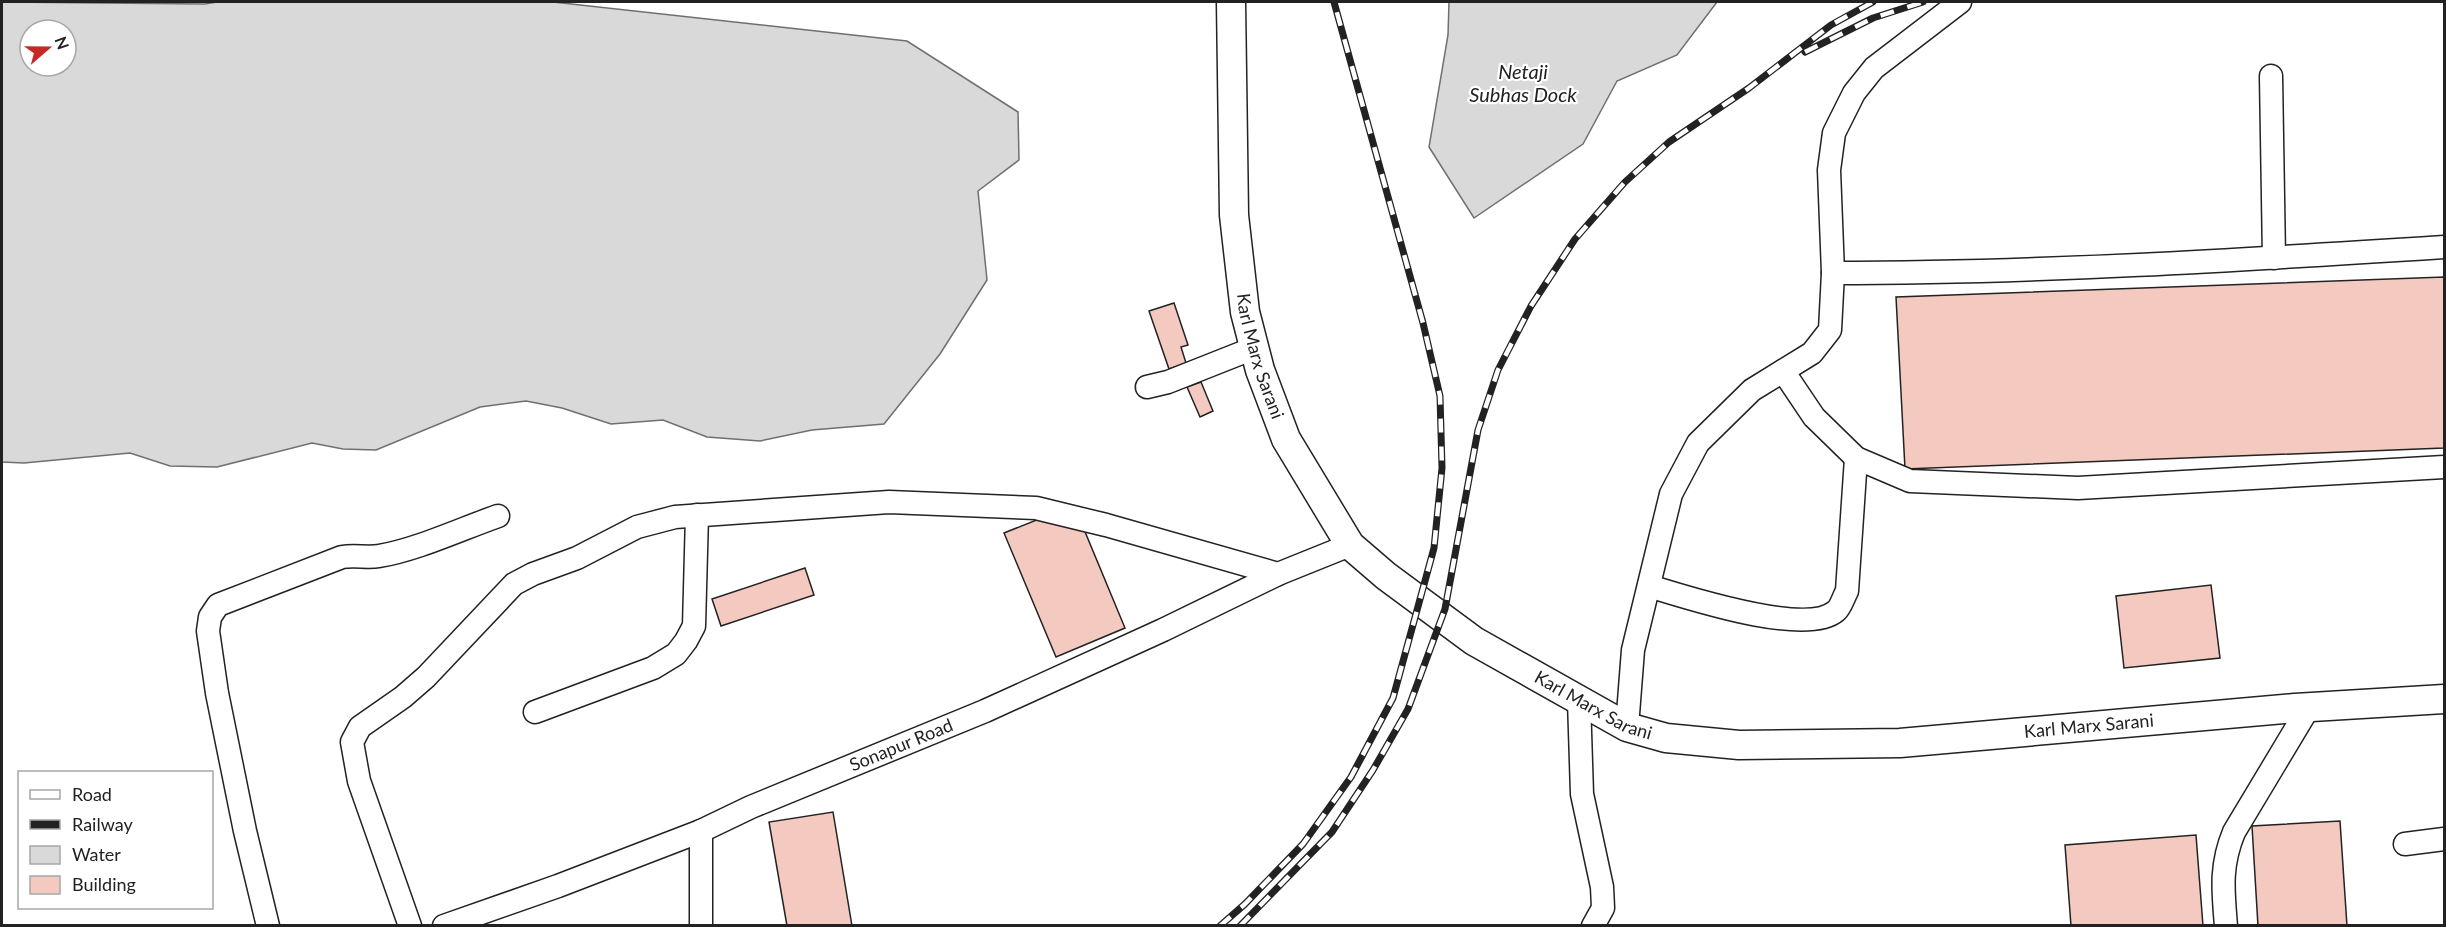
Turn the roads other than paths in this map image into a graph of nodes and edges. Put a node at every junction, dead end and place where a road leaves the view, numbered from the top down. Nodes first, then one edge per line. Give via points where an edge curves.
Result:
1 (1231, 2) edge
2 (1964, 2) edge
3 (2271, 76) dead end
4 (2445, 247) edge
5 (2274, 258) junction
6 (1833, 273) junction
7 (1254, 348) junction
8 (1783, 371) junction
9 (1147, 387) dead end
10 (1856, 458) junction
11 (2445, 467) edge
12 (697, 515) junction
13 (498, 516) dead end
14 (1350, 545) junction
15 (1278, 574) junction
16 (1649, 586) junction
17 (2445, 699) edge
18 (1579, 700) junction
19 (2309, 707) junction
20 (535, 712) dead end
21 (1627, 727) junction
22 (701, 831) junction
23 (2445, 839) edge
24 (2405, 844) dead end
25 (268, 926) edge
26 (410, 926) edge
27 (444, 926) edge
28 (701, 926) edge
29 (1593, 926) edge
30 (2226, 926) edge

1 - 7 main road, Karl Marx Sarani via 1234,215 1245,312
2 - 6 street via 1874,68 1854,93 1834,133 1829,170
3 - 5 street
4 - 5 street
5 - 6 street via 1925,273
6 - 8 street via 1830,330 1812,353
7 - 9 street via 1189,375
7 - 14 main road, Karl Marx Sarani via 1286,439
8 - 10 street via 1814,417
8 - 16 street via 1752,390 1698,443 1671,494
10 - 11 street via 1911,481 2078,488
10 - 16 street via 1846,591 1837,610 1817,620 1783,620
12 - 15 street via 889,502 1036,508
12 - 20 street via 693,626 676,654 653,668
12 - 26 street via 637,527 578,558 514,584 426,677 360,727 352,742 359,781
13 - 25 street via 394,553 342,557 218,605 210,617 208,631 217,693
14 - 15 street, Sonapur Road
14 - 18 main road, Karl Marx Sarani via 1474,641
15 - 22 street, Sonapur Road via 985,711
16 - 21 street via 1633,650
17 - 19 main road, Karl Marx Sarani
18 - 21 main road, Karl Marx Sarani
18 - 29 street via 1582,794 1602,887 1603,908
19 - 21 main road, Karl Marx Sarani via 1900,743 1701,743
19 - 30 street via 2229,842 2222,879
22 - 27 street, Sonapur Road
22 - 28 street
23 - 24 street

